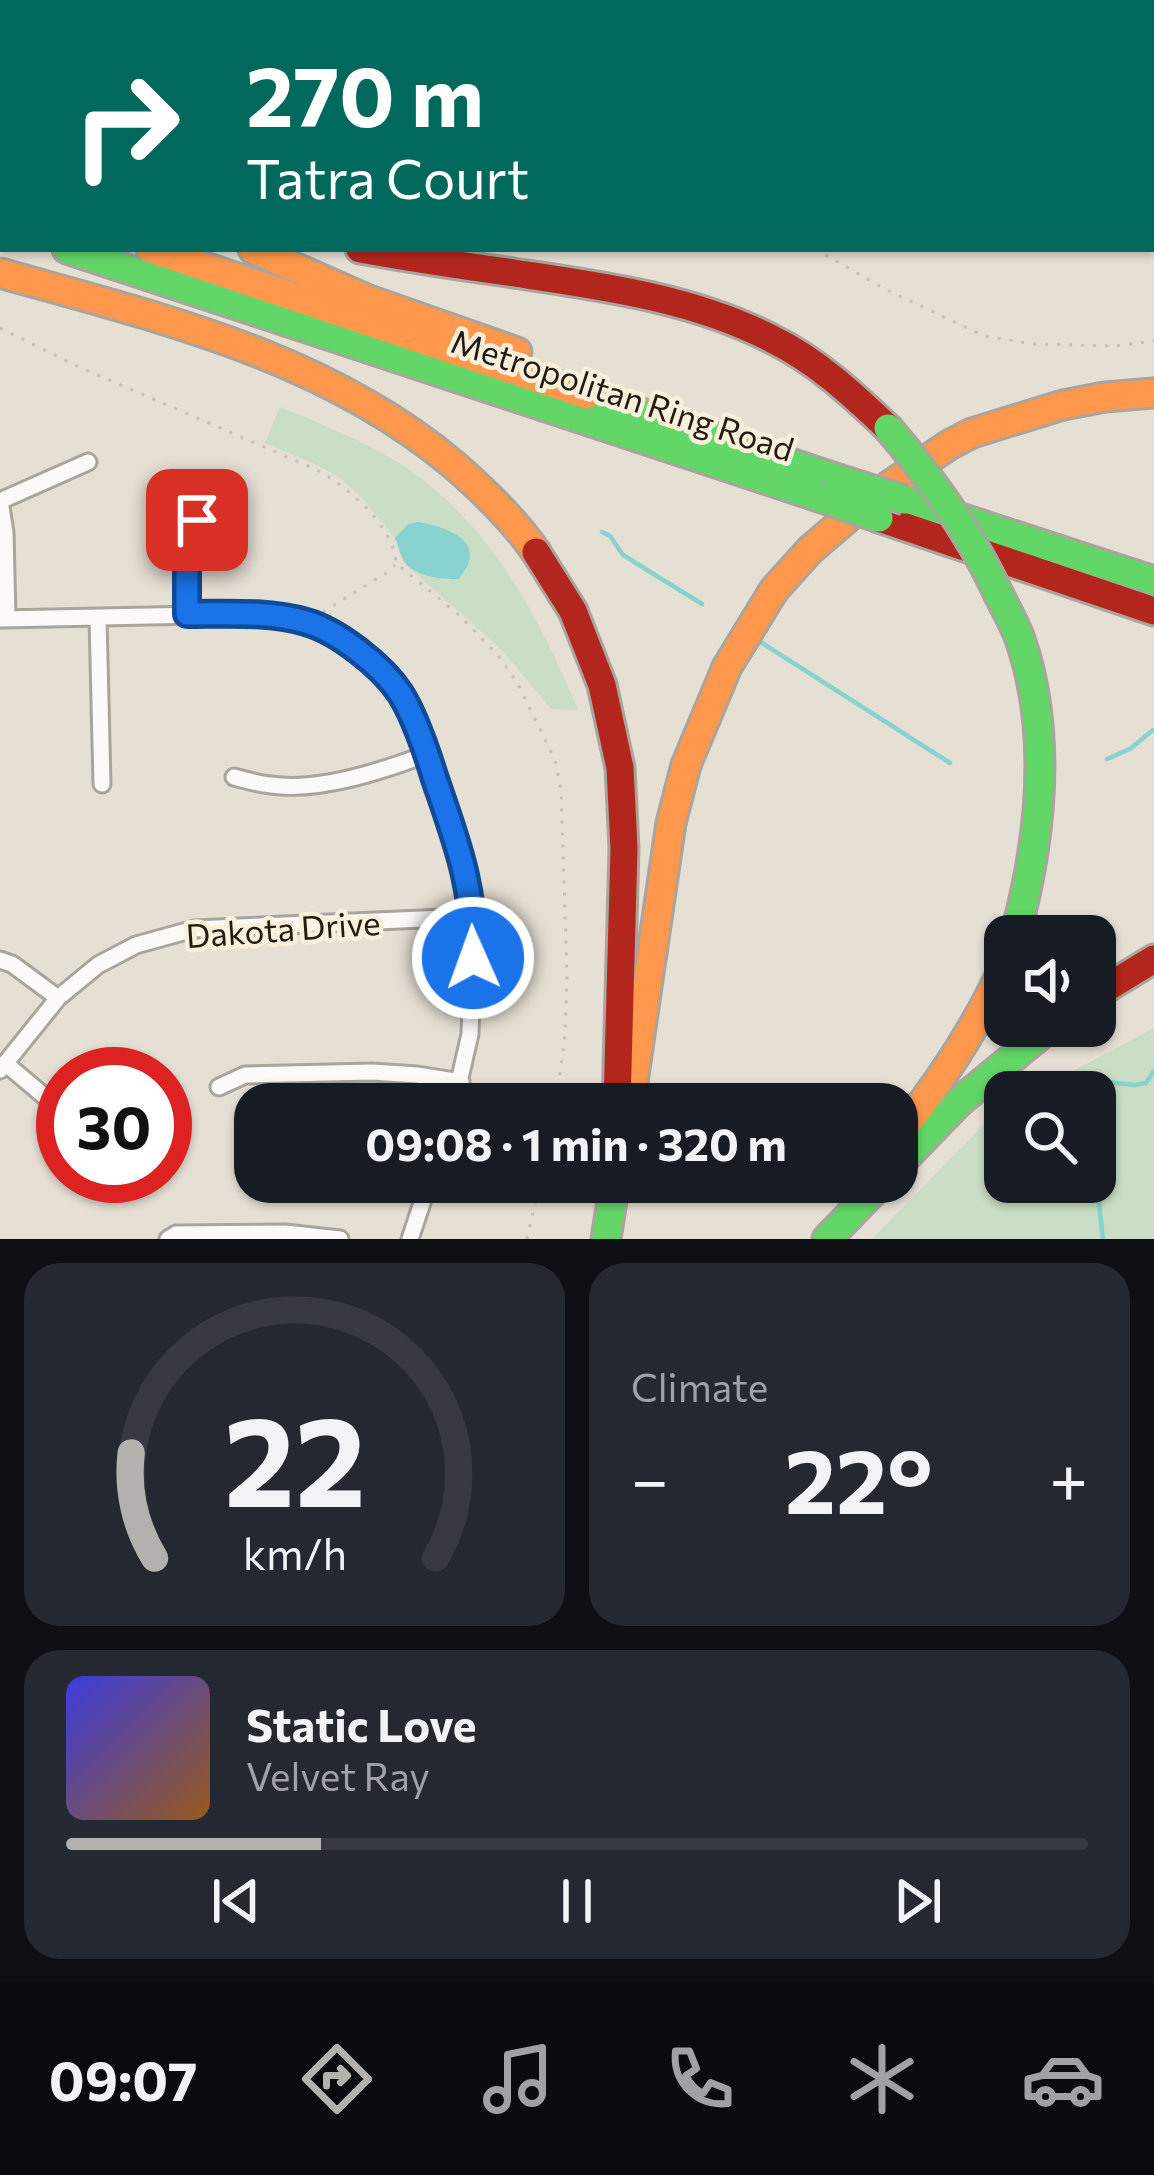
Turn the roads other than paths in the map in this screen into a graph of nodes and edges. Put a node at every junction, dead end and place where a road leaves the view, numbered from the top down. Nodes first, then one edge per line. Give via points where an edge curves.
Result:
1 (77, 252) edge
2 (161, 252) edge
3 (260, 252) edge
4 (380, 252) edge
5 (8, 272) edge
6 (1154, 393) edge
7 (644, 413) junction
8 (88, 462) dead end
9 (827, 488) junction
10 (0, 501) edge
11 (197, 520) dead end
12 (1154, 581) edge
13 (1154, 611) edge
14 (187, 614) junction
15 (98, 618) junction
16 (3, 619) edge
17 (427, 754) junction
18 (234, 778) dead end
19 (102, 784) dead end
20 (1020, 915) edge
21 (474, 920) junction
22 (1154, 959) edge
23 (0, 960) edge
24 (1116, 982) edge
25 (58, 998) junction
26 (984, 1011) edge
27 (1026, 1047) edge
28 (3, 1067) edge
29 (461, 1082) joint
30 (617, 1083) edge
31 (632, 1083) edge
32 (219, 1087) dead end
33 (36, 1092) edge
34 (918, 1108) edge
35 (918, 1144) edge
36 (422, 1203) edge
37 (612, 1203) edge
38 (842, 1203) edge
39 (862, 1203) edge
40 (168, 1239) edge
41 (340, 1239) edge
42 (410, 1239) edge
43 (606, 1239) edge
44 (812, 1239) edge
45 (827, 1239) edge

1 - 9 highway, Metropolitan Ring Road
2 - 7 highway, Metropolitan Ring Road
3 - 7 highway via 519,353
4 - 20 highway, bridge via 706,310 802,355 888,428 979,551 1020,640 1041,764
5 - 30 highway via 211,333 336,386 449,456 540,555 590,651 620,766
6 - 31 highway via 1063,405 960,439 867,502 774,590 727,667 686,765
7 - 9 highway, Metropolitan Ring Road
8 - 10 street
9 - 12 highway, bridge via 905,500
9 - 13 highway, Metropolitan Ring Road, bridge via 879,518
10 - 16 street
11 - 14 street via 187,543
14 - 15 street
14 - 17 street via 309,622 364,653 401,694
15 - 16 street
15 - 19 street
17 - 18 street via 343,781 275,786
17 - 21 street
21 - 25 street, Dakota Drive via 194,929 136,945
21 - 29 street
22 - 24 highway
23 - 25 street
25 - 28 street, Dakota Drive
26 - 34 highway
27 - 35 highway
28 - 33 street
29 - 32 street via 372,1072 267,1074
36 - 42 street
37 - 43 highway
38 - 44 highway
39 - 45 highway
40 - 41 street via 285,1232

